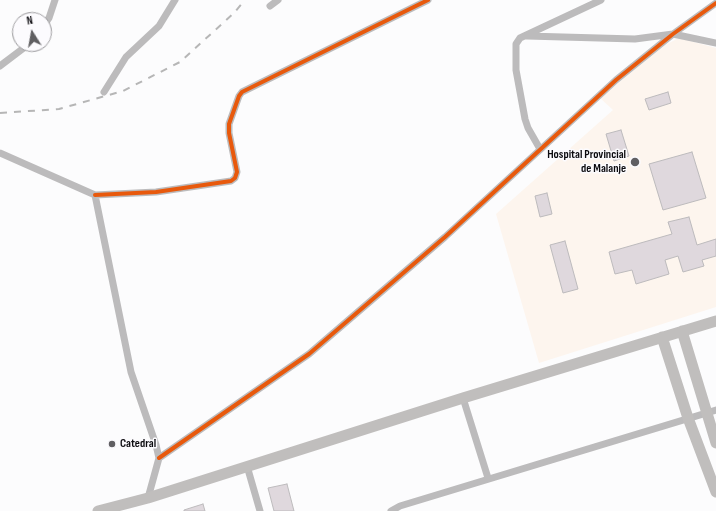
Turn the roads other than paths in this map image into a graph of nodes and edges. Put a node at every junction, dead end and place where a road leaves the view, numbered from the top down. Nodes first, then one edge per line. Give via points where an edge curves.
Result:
1 (55, 0) edge
2 (175, 0) edge
3 (278, 0) edge
4 (428, 0) edge
5 (601, 0) edge
6 (716, 3) edge
7 (270, 6) dead end
8 (51, 12) edge
9 (673, 34) junction
10 (525, 36) junction
11 (716, 43) edge
12 (18, 52) edge
13 (0, 66) edge
14 (104, 92) dead end
15 (540, 149) junction
16 (0, 153) edge
17 (95, 195) junction
18 (716, 320) edge
19 (682, 331) junction
20 (662, 337) junction
21 (463, 398) junction
22 (711, 412) edge
23 (688, 418) junction
24 (716, 443) edge
25 (159, 458) junction
26 (247, 466) junction
27 (488, 478) junction
28 (716, 492) edge
29 (148, 498) junction
30 (122, 508) edge
31 (98, 511) edge
32 (260, 511) edge
33 (391, 511) edge

1 - 8 street
2 - 14 street via 159,26 126,57
3 - 7 street
4 - 17 street via 242,92 229,124 237,172 235,178 156,192
5 - 10 street
6 - 9 street
9 - 10 street via 635,39
9 - 11 street
9 - 15 street via 616,80
10 - 15 street via 516,44 516,70 525,119
12 - 13 street
15 - 25 street via 445,237 309,354
16 - 17 street
17 - 25 street via 131,372
18 - 19 main road
19 - 20 main road
19 - 22 main road
20 - 21 main road
20 - 23 main road
21 - 26 main road
21 - 27 street
22 - 23 street
22 - 24 main road
23 - 27 street
23 - 28 main road
25 - 29 street
26 - 29 main road
26 - 32 street
27 - 33 street
29 - 30 main road
30 - 31 main road

